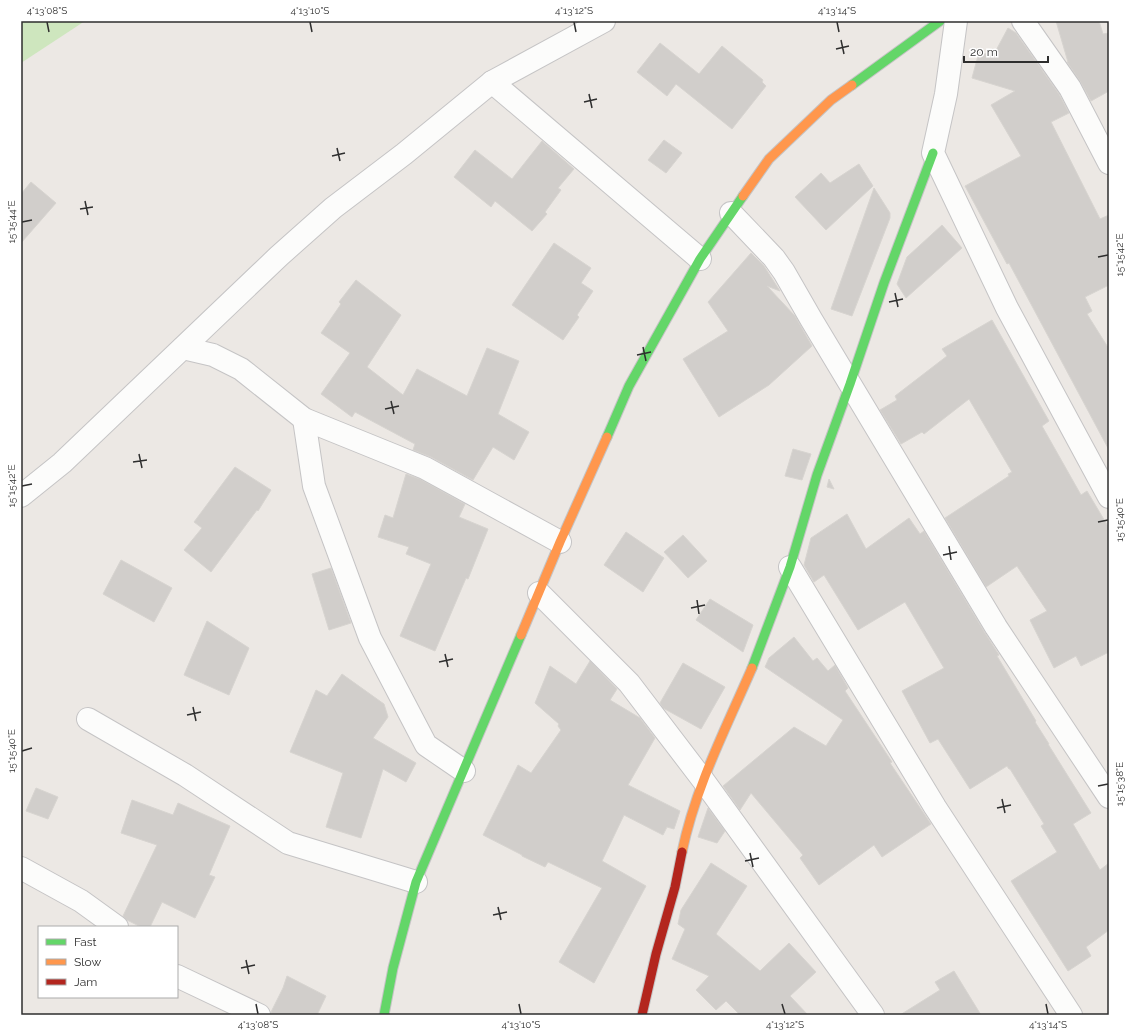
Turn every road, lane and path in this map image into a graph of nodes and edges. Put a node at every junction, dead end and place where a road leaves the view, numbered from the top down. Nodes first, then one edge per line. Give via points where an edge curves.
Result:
1 (604, 21) edge
2 (940, 21) edge
3 (956, 21) edge
4 (1023, 21) edge
5 (492, 82) junction
6 (934, 153) junction
7 (1109, 163) edge
8 (731, 213) junction
9 (700, 259) junction
10 (183, 348) junction
11 (850, 384) junction
12 (304, 419) junction
13 (21, 496) edge
14 (1109, 497) edge
15 (560, 542) junction
16 (790, 567) junction
17 (540, 592) junction
18 (88, 719) dead end
19 (464, 771) junction
20 (703, 780) junction
21 (1109, 796) edge
22 (21, 868) edge
23 (416, 882) junction
24 (116, 926) edge
25 (178, 976) edge
26 (260, 1015) edge
27 (384, 1015) edge
28 (642, 1015) edge
29 (874, 1015) edge
30 (1071, 1015) edge

1 - 5 street
2 - 8 main road via 831,100 769,159
3 - 6 street via 946,94
4 - 7 street via 1070,88
5 - 9 street
5 - 10 street via 333,208
6 - 11 main road via 884,283
6 - 14 street via 1007,308
8 - 9 main road
8 - 11 street via 784,272
9 - 15 main road via 629,386
10 - 12 street via 213,356 241,370
10 - 13 street via 62,463
11 - 16 main road via 817,474
11 - 21 street via 996,627
12 - 15 street via 425,468
12 - 19 street via 314,486 370,638 426,745
15 - 17 main road
16 - 20 main road via 754,662
16 - 30 street via 935,807
17 - 19 main road
17 - 20 street via 629,683
18 - 23 street via 185,774 288,844
19 - 23 main road
20 - 28 main road via 685,837 675,887
20 - 29 street
22 - 24 street via 81,901
23 - 27 main road via 393,968
25 - 26 street

